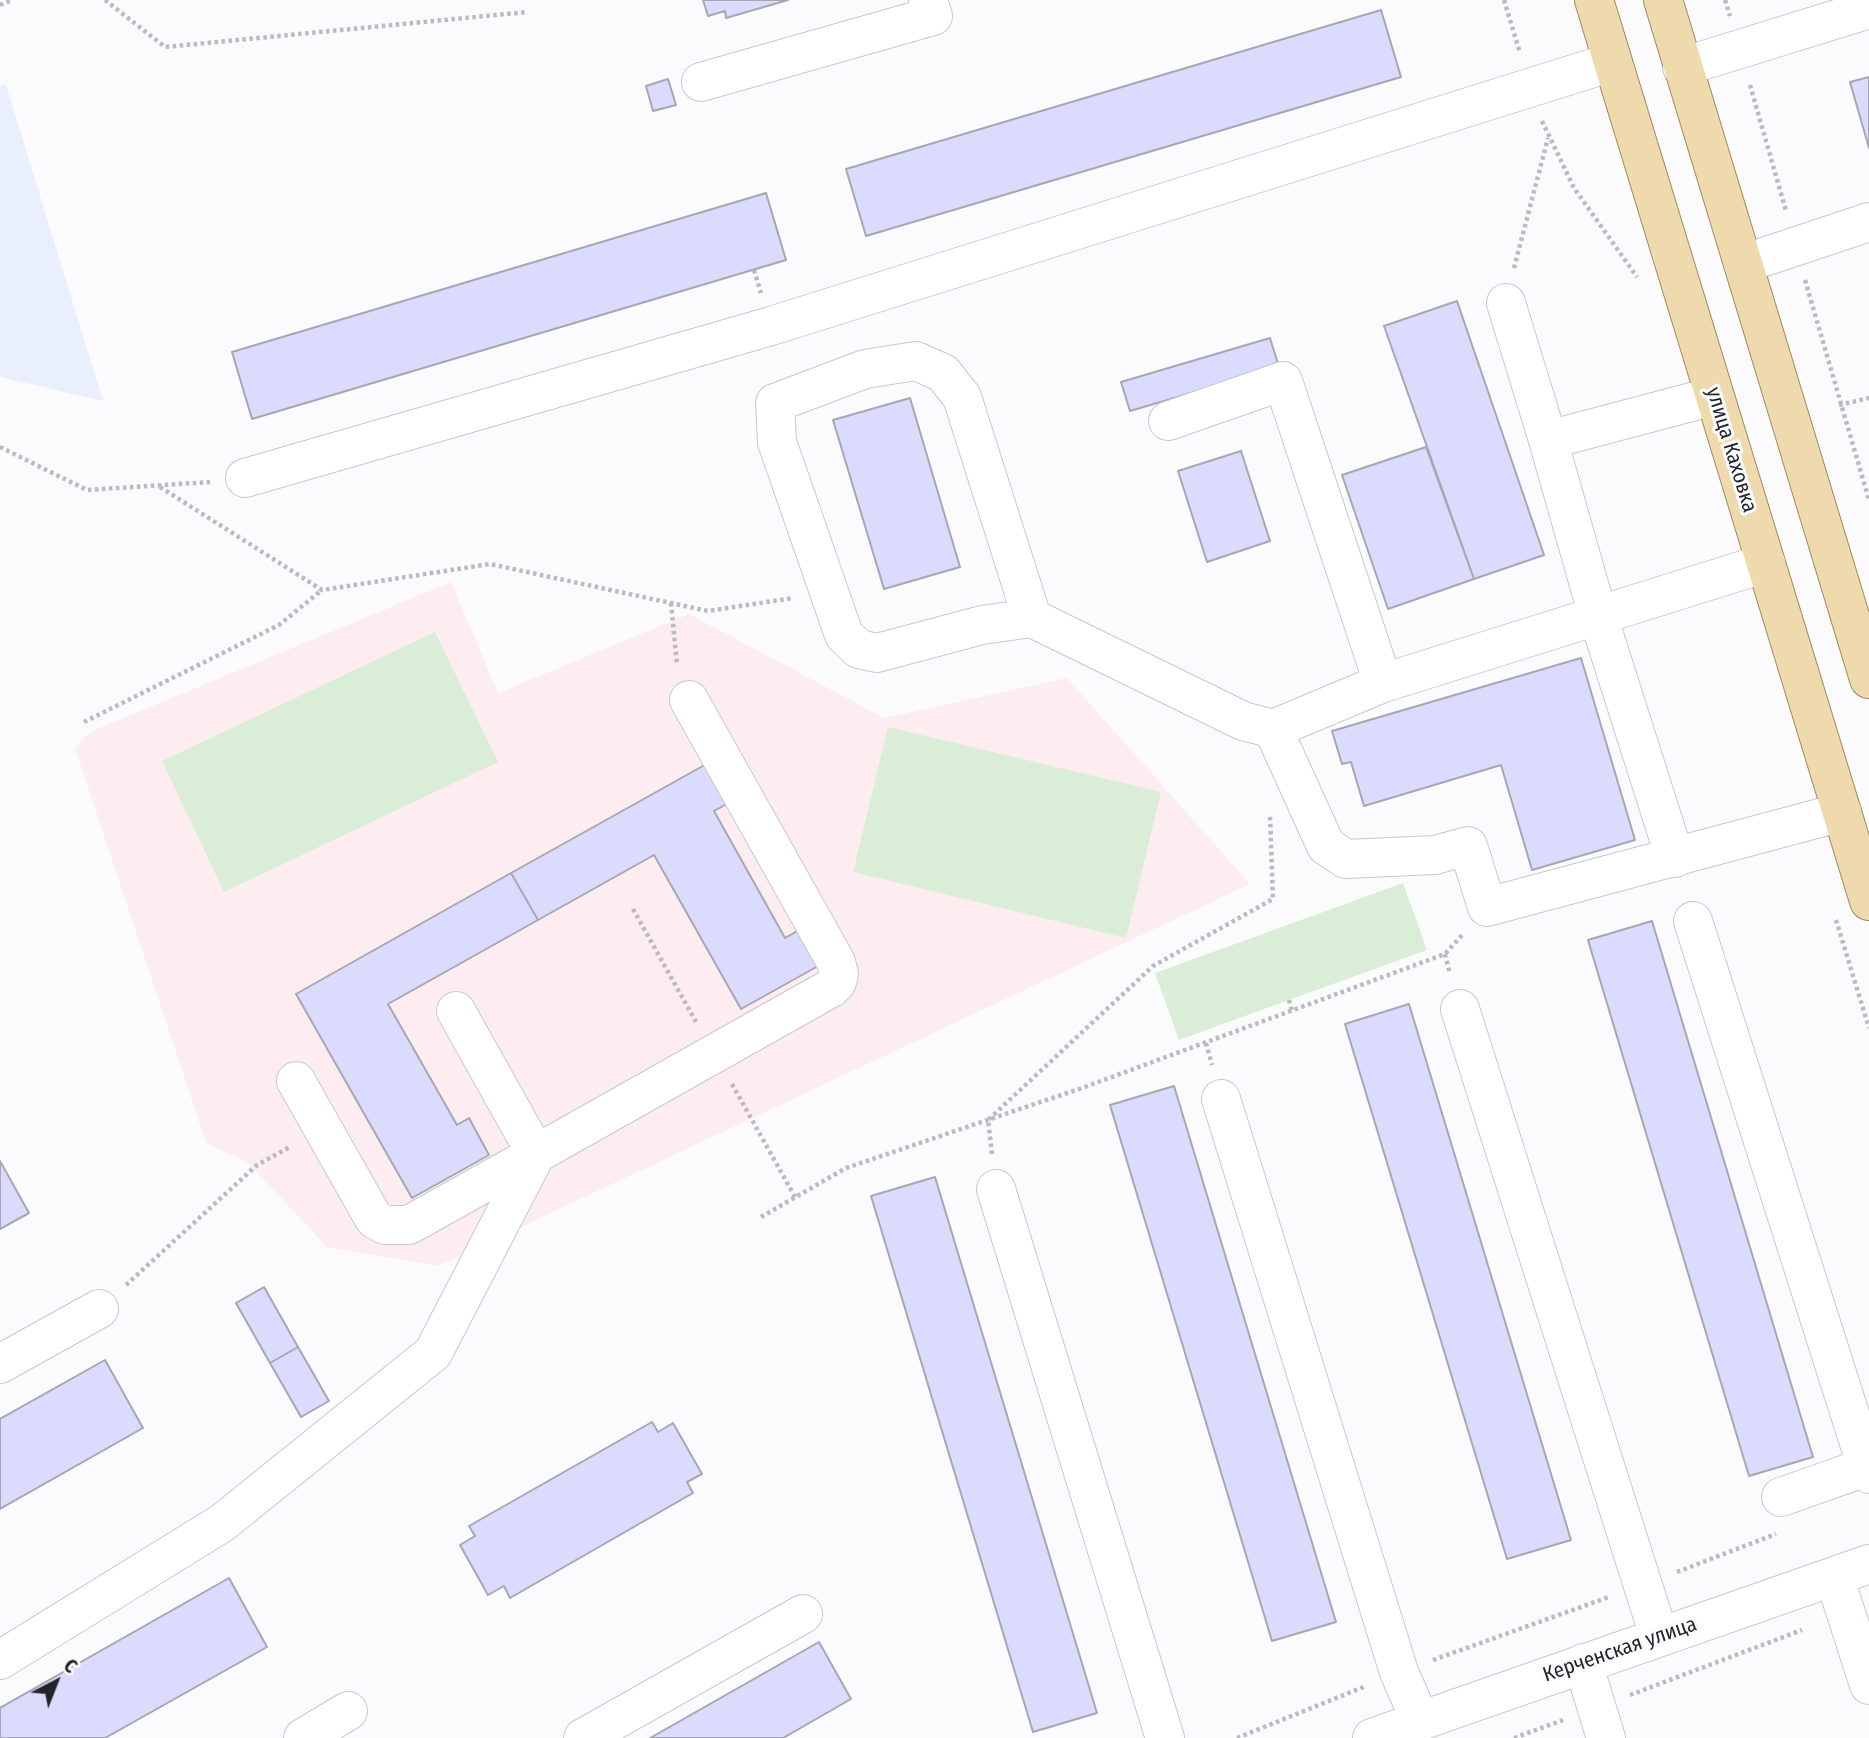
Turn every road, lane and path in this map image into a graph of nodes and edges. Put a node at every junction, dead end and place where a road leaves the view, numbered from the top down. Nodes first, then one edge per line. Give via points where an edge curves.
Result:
1 (13, 0) edge
2 (105, 0) edge
3 (928, 0) edge
4 (1504, 0) edge
5 (1594, 0) edge
6 (1663, 0) edge
7 (0, 5) edge
8 (1869, 9) edge
9 (527, 12) dead end
10 (1612, 62) junction
11 (1682, 67) junction
12 (701, 82) dead end
13 (1531, 88) junction
14 (1548, 137) junction
15 (1869, 222) edge
16 (1743, 264) junction
17 (1646, 289) dead end
18 (1506, 303) joint
19 (1714, 396) junction
20 (1869, 398) edge
21 (1839, 405) dead end
22 (1168, 421) dead end
23 (1548, 440) junction
24 (0, 447) edge
25 (246, 478) joint
26 (160, 487) junction
27 (1766, 563) junction
28 (322, 590) junction
29 (830, 592) junction
30 (671, 603) junction
31 (1598, 616) junction
32 (1032, 618) junction
33 (1869, 677) edge
34 (1383, 683) junction
35 (689, 701) joint
36 (84, 722) dead end
37 (1279, 742) junction
38 (1842, 812) junction
39 (1675, 858) junction
40 (1869, 901) edge
41 (1487, 907) junction
42 (1833, 912) dead end
43 (1693, 921) dead end
44 (1289, 1000) dead end
45 (1460, 1009) dead end
46 (456, 1011) dead end
47 (1292, 1011) junction
48 (1869, 1028) edge
49 (296, 1080) dead end
50 (1221, 1099) dead end
51 (988, 1120) junction
52 (322, 1128) junction
53 (536, 1154) junction
54 (996, 1189) joint
55 (761, 1217) dead end
56 (99, 1309) joint
57 (0, 1364) edge
58 (1867, 1471) edge
59 (1781, 1515) joint
60 (1869, 1564) edge
61 (1834, 1576) junction
62 (1643, 1585) junction
63 (1846, 1614) junction
64 (803, 1615) dead end
65 (1659, 1636) junction
66 (0, 1660) edge
67 (1583, 1663) junction
68 (1399, 1672) junction
69 (1869, 1685) edge
70 (348, 1711) dead end
71 (1420, 1720) junction
72 (1601, 1723) edge
73 (303, 1738) edge
74 (583, 1738) edge
75 (1165, 1738) edge
76 (1237, 1738) edge
77 (1372, 1738) edge
78 (1514, 1738) edge

1 - 7 path
2 - 9 path via 165,47
3 - 12 street via 933,16
4 - 13 path
5 - 10 main road, улица Каховка
6 - 11 main road
8 - 11 street
10 - 13 street
10 - 19 main road, улица Каховка
11 - 16 main road
13 - 14 path
13 - 25 street via 771,326
14 - 17 path via 1574,188
14 - 18 path
15 - 16 street
16 - 33 main road
18 - 23 street
19 - 23 street
19 - 27 main road, улица Каховка
20 - 21 path
22 - 34 street via 1283,382
23 - 31 street
24 - 26 path via 87,490
25 - 26 path
26 - 28 path
27 - 31 street
27 - 38 main road, улица Каховка
28 - 30 path via 490,564
28 - 36 path via 279,625
29 - 30 path via 708,611
29 - 32 street via 844,635 859,649 877,653 982,625
29 - 32 street via 777,442 775,403 864,369 916,361 943,373 962,397
30 - 35 path via 678,676
31 - 34 street
31 - 39 street
32 - 37 street
34 - 37 street
35 - 53 street via 836,961 837,982
37 - 41 street via 1326,846 1346,859 1435,855 1468,846
37 - 51 path via 1269,792 1273,899 1153,966
38 - 39 street
38 - 40 main road, улица Каховка
39 - 41 street
41 - 47 path via 1445,954
42 - 48 path
43 - 58 street
44 - 47 path
45 - 62 street
46 - 53 street
47 - 51 path
49 - 52 street
50 - 68 street
51 - 54 path
51 - 55 path via 846,1168
52 - 53 street via 373,1219 397,1227 409,1225
52 - 56 path via 257,1165
53 - 66 street via 433,1353 222,1523
54 - 75 street
56 - 57 street
58 - 59 street
59 - 62 path
60 - 61 street, Керченская улица
61 - 63 street
61 - 65 street, Керченская улица
62 - 65 street
62 - 68 path
63 - 69 street
63 - 72 path
64 - 74 street
65 - 67 street, Керченская улица
67 - 71 street, Керченская улица
67 - 72 street
68 - 71 street
68 - 76 path
70 - 73 street
71 - 77 street, Керченская улица
72 - 78 path

